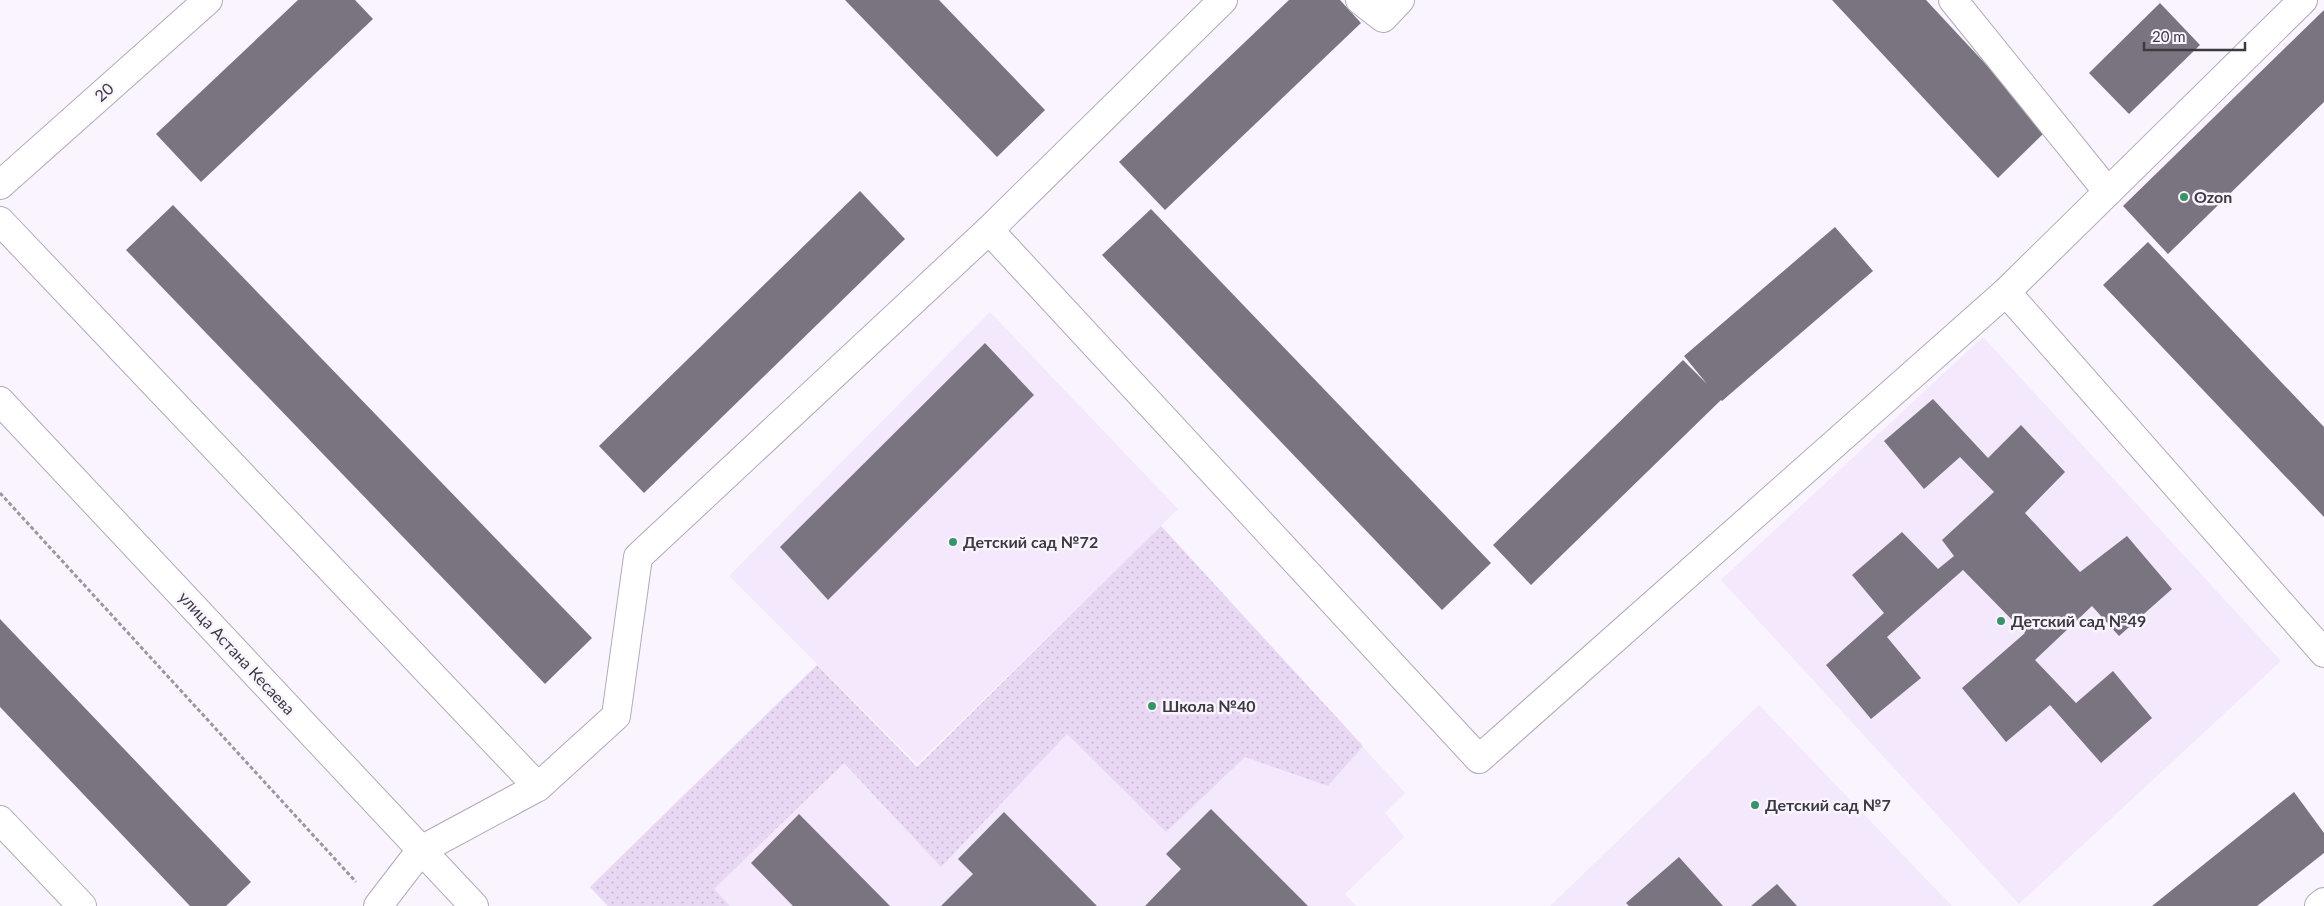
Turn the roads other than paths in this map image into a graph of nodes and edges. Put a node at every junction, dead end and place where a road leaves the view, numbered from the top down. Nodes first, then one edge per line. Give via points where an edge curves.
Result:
1 (208, 0) edge
2 (1223, 0) edge
3 (1360, 0) edge
4 (1400, 0) edge
5 (1953, 0) edge
6 (2303, 0) edge
7 (0, 185) edge
8 (2108, 192) junction
9 (0, 221) edge
10 (989, 230) junction
11 (2006, 292) junction
12 (0, 400) edge
13 (2324, 652) edge
14 (538, 786) junction
15 (0, 820) edge
16 (421, 850) junction
17 (2324, 902) edge
18 (82, 906) edge
19 (378, 906) edge
20 (474, 906) edge
21 (2319, 906) edge

1 - 7 street, 20
2 - 10 street
3 - 4 street via 1383,18
5 - 8 street
6 - 8 street
8 - 11 street
9 - 14 street
10 - 11 street via 1479,758
10 - 14 street via 638,557 616,716
11 - 13 street
12 - 16 street, улица Астана Кесаева
14 - 16 street
15 - 18 street
16 - 19 street
16 - 20 street, улица Астана Кесаева
17 - 21 street

